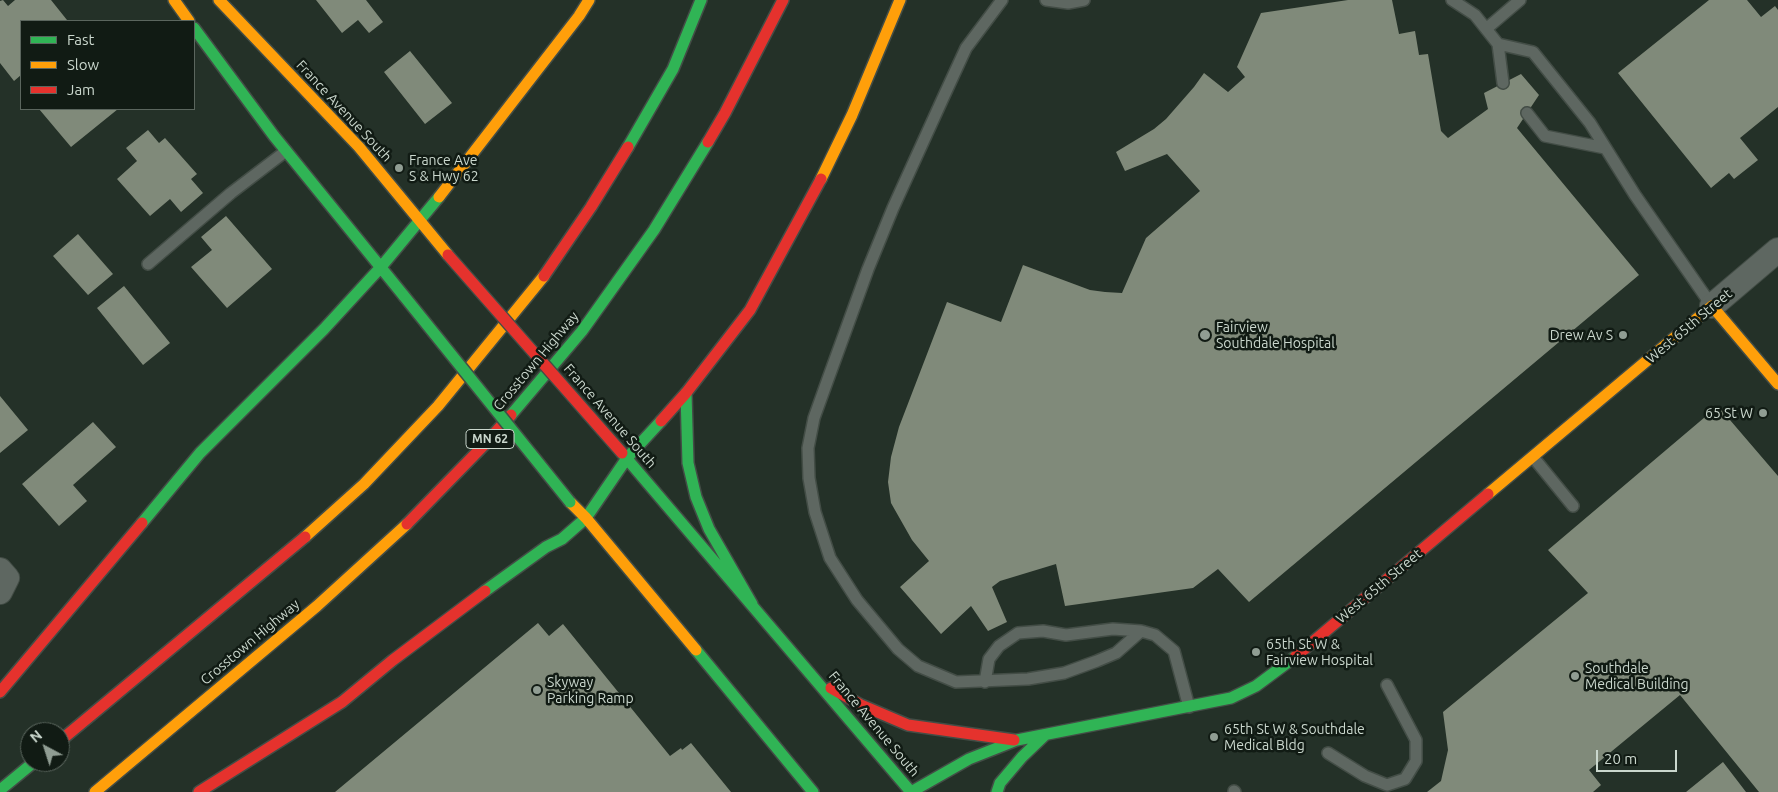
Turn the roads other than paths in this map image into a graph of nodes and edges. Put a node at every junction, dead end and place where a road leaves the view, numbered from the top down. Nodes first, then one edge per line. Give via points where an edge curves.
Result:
1 (174, 0) edge
2 (219, 0) edge
3 (589, 0) edge
4 (701, 0) edge
5 (783, 0) edge
6 (900, 0) edge
7 (1002, 0) edge
8 (1046, 0) edge
9 (1084, 0) edge
10 (1452, 0) edge
11 (1520, 0) edge
12 (188, 20) edge
13 (195, 29) edge
14 (1486, 29) junction
15 (1498, 44) junction
16 (1503, 83) dead end
17 (1527, 113) dead end
18 (1605, 148) junction
19 (286, 151) junction
20 (420, 220) junction
21 (1777, 252) edge
22 (148, 264) dead end
23 (381, 267) junction
24 (1712, 306) junction
25 (1778, 384) edge
26 (686, 393) junction
27 (625, 455) junction
28 (1533, 457) junction
29 (1573, 506) dead end
30 (586, 518) junction
31 (752, 604) junction
32 (1141, 631) junction
33 (815, 679) junction
34 (985, 682) junction
35 (1388, 685) dead end
36 (0, 692) edge
37 (1189, 707) junction
38 (70, 733) edge
39 (1045, 734) junction
40 (1017, 740) junction
41 (1328, 753) dead end
42 (22, 772) edge
43 (0, 790) edge
44 (95, 792) edge
45 (199, 792) edge
46 (813, 792) edge
47 (911, 792) edge
48 (997, 792) edge

1 - 12 main road
2 - 20 main road, France Avenue South via 359,148
3 - 20 main road
4 - 38 main road via 674,69 591,207 541,280 438,406 364,484 313,530
5 - 44 main road, Crosstown Highway / MN 62 via 725,113 654,230 582,331 486,443 440,492 317,606
6 - 26 main road via 827,168 750,310
7 - 34 lane via 966,48 893,208 814,418 808,448 815,512 830,558 857,600 898,649 918,666 956,682
8 - 9 lane via 1068,4
10 - 14 lane via 1475,15
11 - 14 lane
13 - 19 main road
14 - 15 lane
15 - 16 lane
15 - 18 lane via 1533,52 1590,123
17 - 18 lane via 1545,136
18 - 24 lane
19 - 22 lane
19 - 23 main road
20 - 23 main road
20 - 27 main road, France Avenue South, bridge
21 - 24 street, West 65th Street
23 - 30 main road, bridge
23 - 36 main road via 200,453
24 - 25 main road
24 - 28 main road, West 65th Street
26 - 27 main road
26 - 31 main road via 688,464 696,498 709,529
27 - 30 main road
27 - 31 main road, France Avenue South
28 - 29 lane
28 - 37 main road, West 65th Street via 1256,686 1231,698
30 - 45 main road via 562,539 546,547 393,660 342,702
30 - 46 main road
31 - 33 main road, France Avenue South
32 - 34 lane via 1116,653 1064,672 1028,680
32 - 34 lane via 1066,635 1043,631 1018,633 999,646 989,660
32 - 37 lane via 1155,635 1174,651
33 - 40 main road via 861,705 908,725
33 - 47 main road, France Avenue South
35 - 41 lane via 1416,740 1416,761 1405,779 1387,785 1365,776
37 - 39 main road, West 65th Street
39 - 40 main road, West 65th Street
39 - 48 main road via 1000,783
40 - 47 main road, West 65th Street via 969,759
42 - 43 main road

